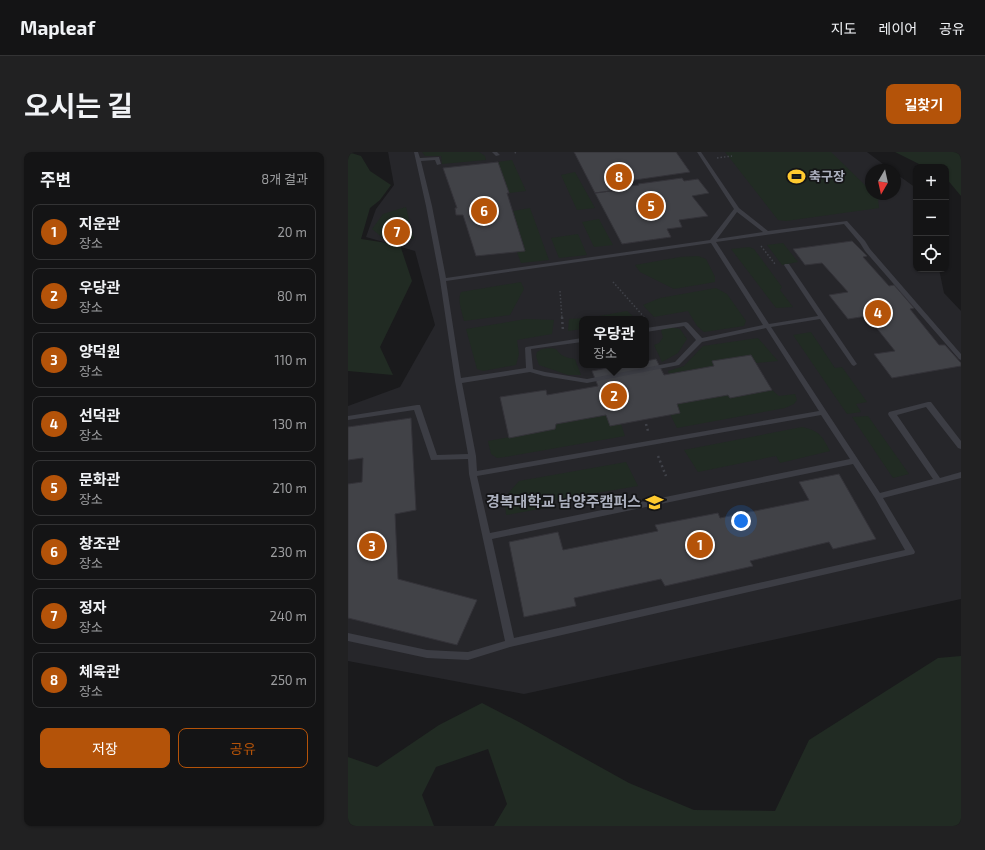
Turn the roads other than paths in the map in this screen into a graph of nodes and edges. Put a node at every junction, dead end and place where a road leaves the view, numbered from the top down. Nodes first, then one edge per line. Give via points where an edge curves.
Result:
1 (416, 152) edge
2 (699, 152) edge
3 (417, 160) junction
4 (439, 164) dead end
5 (738, 209) junction
6 (766, 232) junction
7 (712, 241) junction
8 (787, 265) road end
9 (443, 280) junction
10 (822, 317) junction
11 (767, 326) junction
12 (649, 330) edge
13 (579, 340) edge
14 (700, 340) junction
15 (961, 358) edge
16 (854, 364) dead end
17 (530, 370) junction
18 (458, 381) junction
19 (824, 412) junction
20 (348, 418) edge
21 (961, 446) edge
22 (472, 456) junction
23 (855, 461) junction
24 (473, 474) junction
25 (961, 475) edge
26 (938, 481) junction
27 (878, 496) junction
28 (487, 537) junction
29 (348, 637) edge
30 (510, 643) junction

1 - 3 lane
2 - 5 lane
3 - 4 lane via 437,158
3 - 9 lane
5 - 6 lane
5 - 7 lane
6 - 7 lane
6 - 15 lane via 845,222
7 - 9 lane
7 - 11 lane
8 - 10 lane
9 - 18 lane
10 - 11 lane
10 - 16 lane
11 - 14 lane
11 - 19 lane
12 - 14 lane via 686,324
13 - 17 lane via 528,348
14 - 17 lane via 677,364 587,381
17 - 18 lane
18 - 22 lane
19 - 23 lane
19 - 24 lane
20 - 22 lane via 417,407 434,458
21 - 26 lane via 928,404 892,414
22 - 24 lane
23 - 27 lane
23 - 28 lane
24 - 28 lane
25 - 26 lane
26 - 27 lane
27 - 30 lane via 911,552
28 - 30 lane
29 - 30 lane via 446,656 468,656

